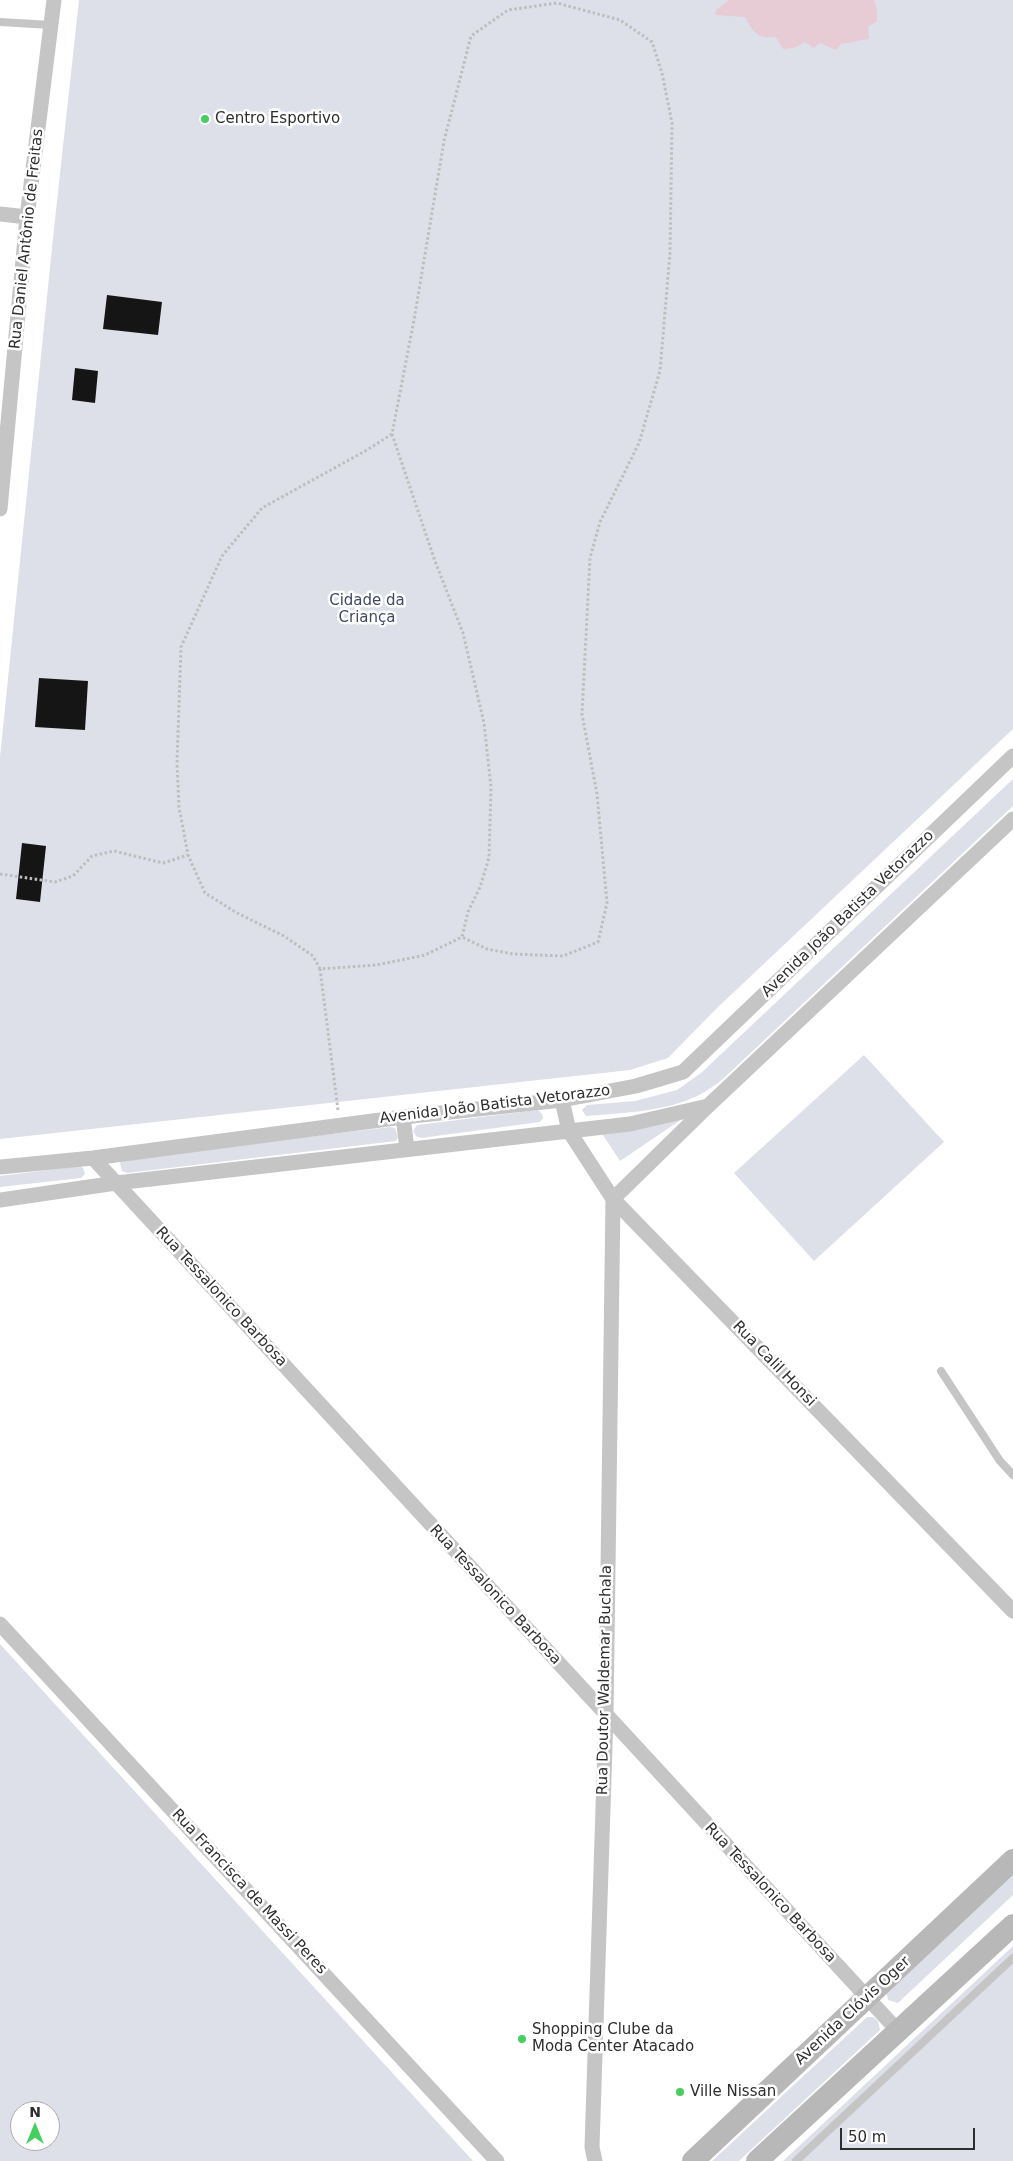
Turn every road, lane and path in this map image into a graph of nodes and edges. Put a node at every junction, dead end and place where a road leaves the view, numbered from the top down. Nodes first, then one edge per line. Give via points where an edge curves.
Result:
1 (54, 0) edge
2 (0, 22) edge
3 (51, 25) junction
4 (0, 214) edge
5 (27, 218) junction
6 (392, 434) junction
7 (0, 509) edge
8 (1013, 756) edge
9 (1013, 819) edge
10 (188, 855) junction
11 (0, 874) edge
12 (462, 937) junction
13 (320, 969) junction
14 (562, 1100) junction
15 (708, 1106) junction
16 (403, 1117) junction
17 (340, 1125) junction
18 (570, 1131) junction
19 (407, 1149) junction
20 (93, 1158) junction
21 (0, 1167) edge
22 (116, 1183) junction
23 (613, 1199) junction
24 (0, 1200) edge
25 (941, 1371) dead end
26 (1013, 1475) edge
27 (1012, 1607) edge
28 (0, 1624) edge
29 (606, 1716) junction
30 (1013, 1860) edge
31 (1013, 1925) edge
32 (1013, 1958) edge
33 (867, 1998) junction
34 (899, 2032) junction
35 (497, 2161) edge
36 (595, 2161) edge
37 (693, 2161) edge
38 (757, 2161) edge
39 (796, 2161) edge

1 - 3 street, Rua Daniel Antônio de Freitas
2 - 3 lane
3 - 5 street, Rua Daniel Antônio de Freitas
4 - 5 street
5 - 7 street, Rua Daniel Antônio de Freitas
6 - 10 path via 262,508 222,556 181,648 177,763 179,807
6 - 12 path via 463,633 484,723 491,787 489,858
6 - 12 path via 444,141 471,36 508,10 557,4 620,20 652,42 662,73 672,123 673,201 660,371 639,443 600,522 590,558 582,714 597,794 608,903 598,942 563,956 513,954 487,949
8 - 14 street, Avenida João Batista Vetorazzo via 683,1072 636,1086
9 - 15 street
10 - 11 path via 163,863 114,851 92,856 72,876 56,882
10 - 13 path via 205,893 284,936 313,956
12 - 13 path via 425,955 376,965
13 - 17 path
14 - 16 street, Avenida João Batista Vetorazzo
14 - 18 street, Rua Calil Honsi
15 - 18 street via 630,1124
15 - 23 street
16 - 17 street, Avenida João Batista Vetorazzo
16 - 19 street
17 - 20 street, Avenida João Batista Vetorazzo
18 - 19 street
18 - 23 street, Rua Calil Honsi
19 - 22 street
20 - 21 street, Avenida João Batista Vetorazzo
20 - 22 street, Rua Tessalonico Barbosa
22 - 24 street
22 - 29 street, Rua Tessalonico Barbosa
23 - 27 street, Rua Calil Honsi
23 - 29 street, Rua Doutor Waldemar Buchala
25 - 26 lane
28 - 35 street, Rua Francisca de Massi Peres
29 - 33 street, Rua Tessalonico Barbosa
29 - 36 street, Rua Doutor Waldemar Buchala via 592,2147
30 - 33 main road, Avenida Clóvis Oger
31 - 34 main road
32 - 39 lane
33 - 34 street, Rua Tessalonico Barbosa
33 - 37 main road, Avenida Clóvis Oger
34 - 38 main road

